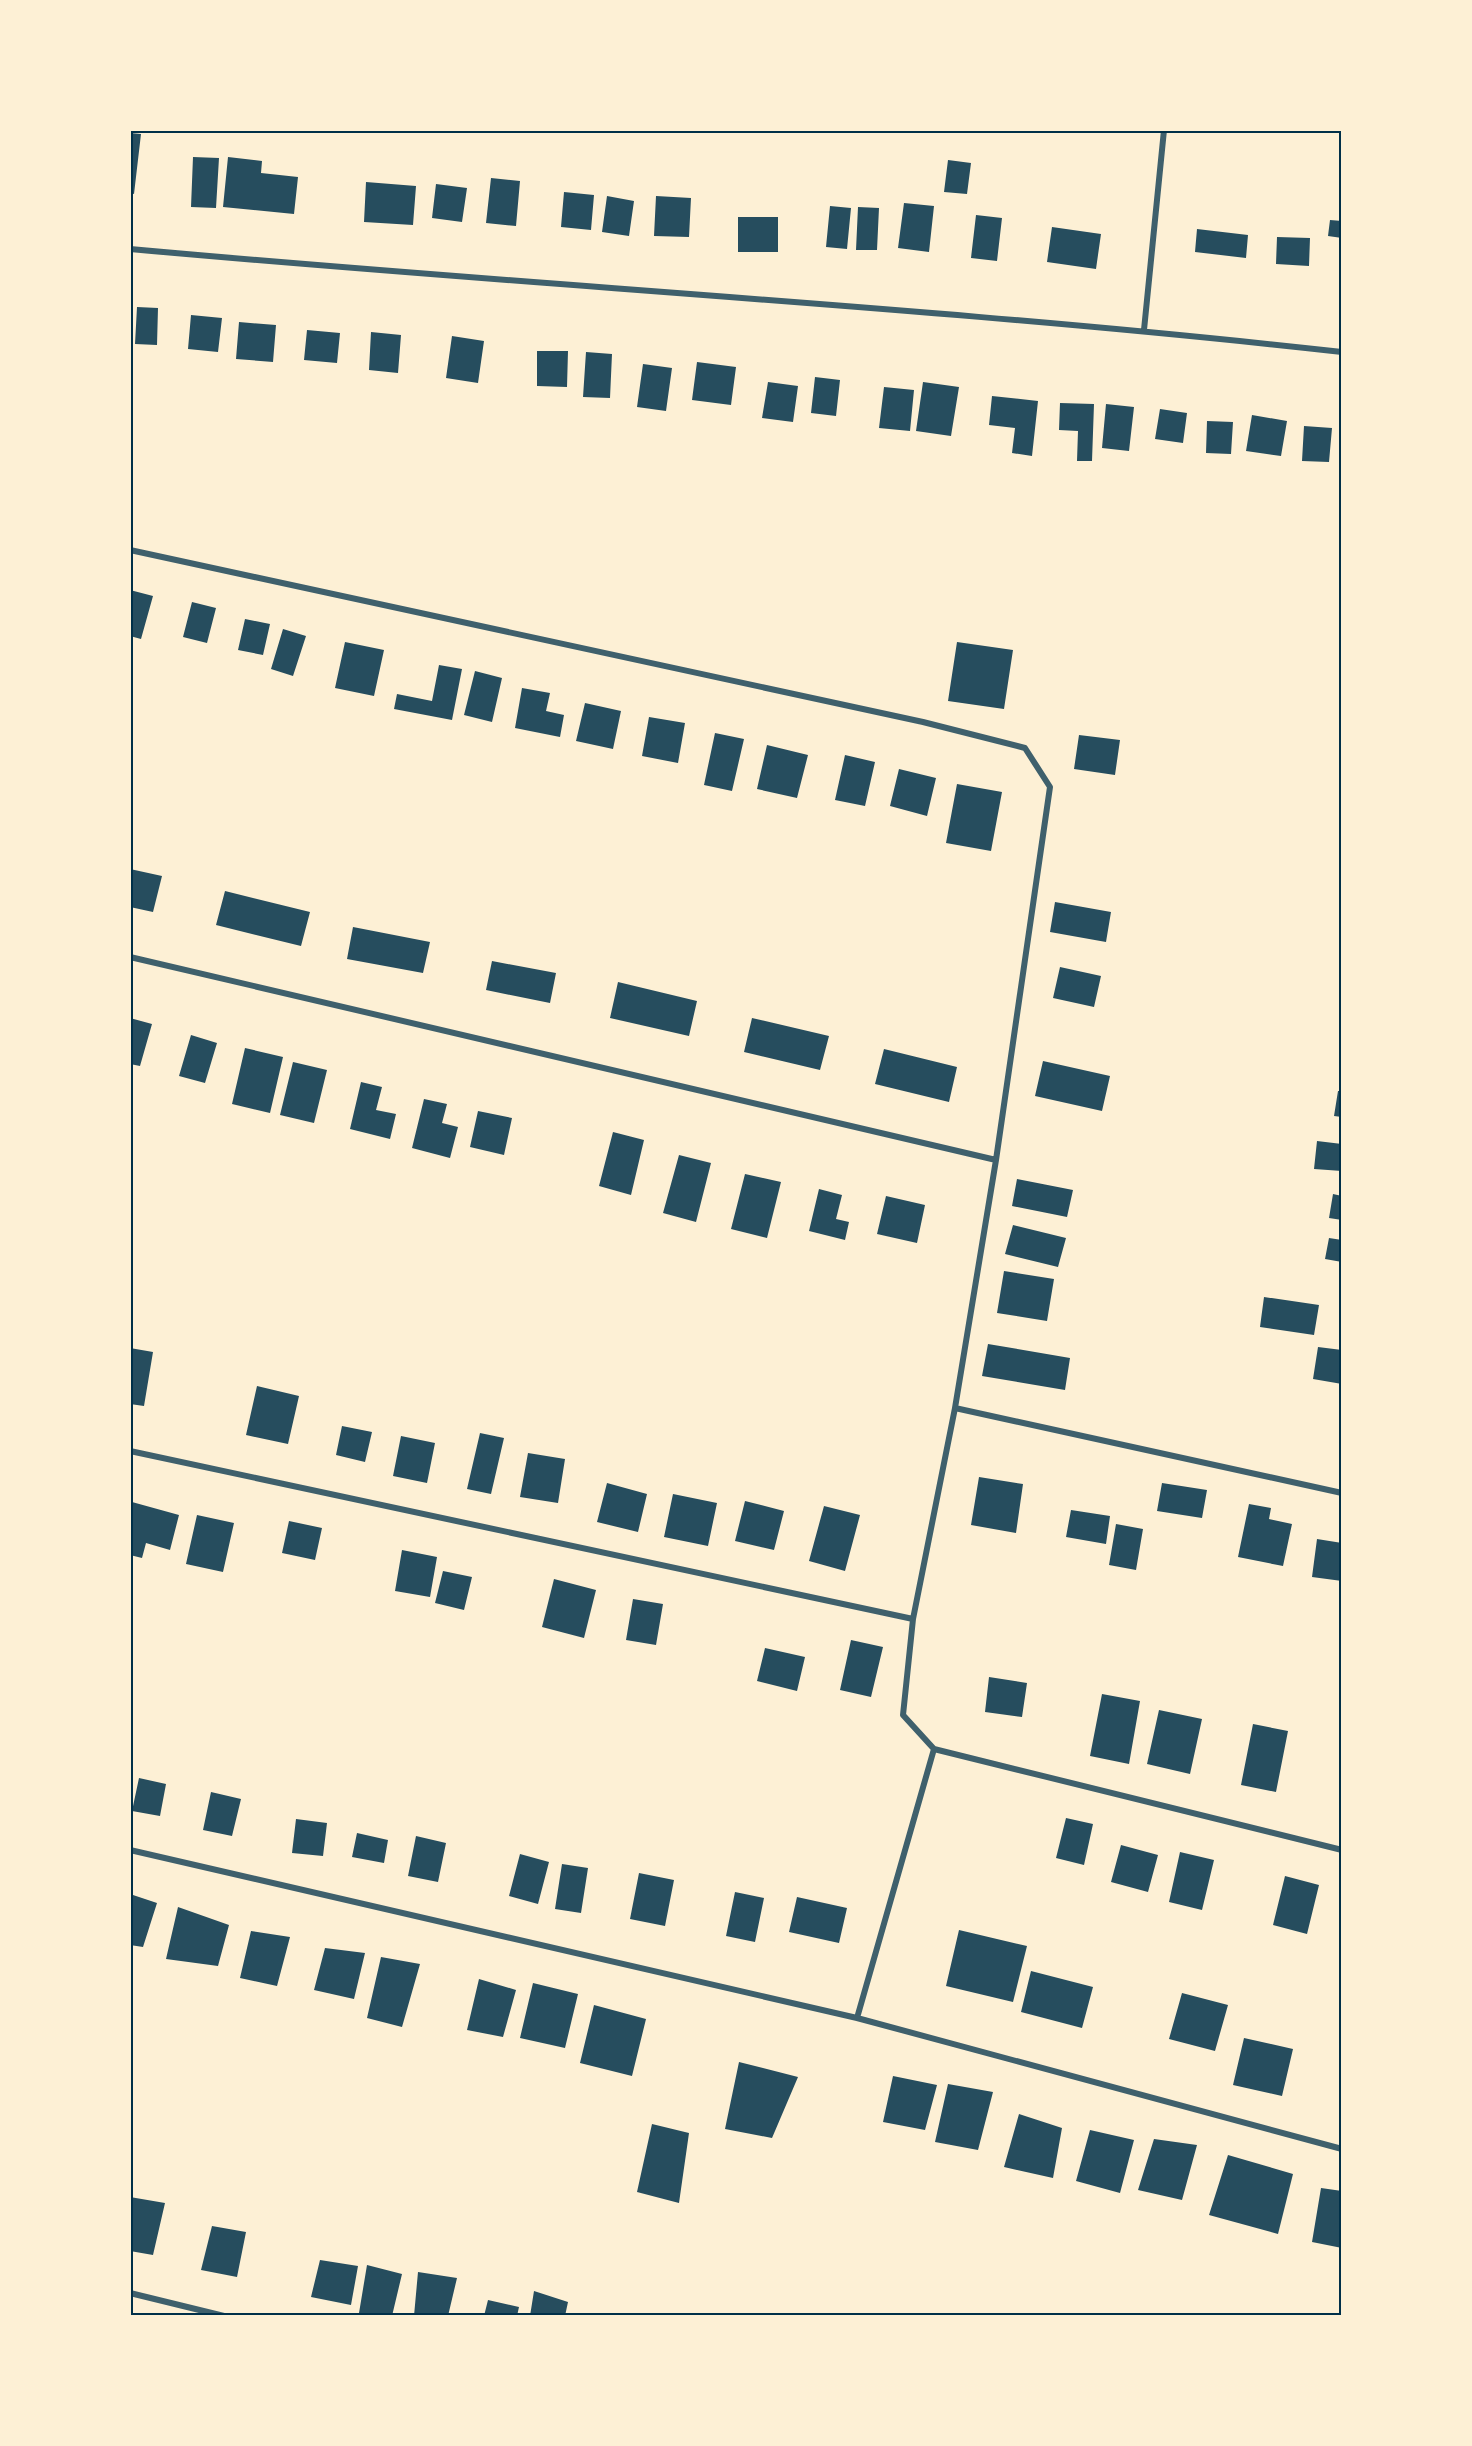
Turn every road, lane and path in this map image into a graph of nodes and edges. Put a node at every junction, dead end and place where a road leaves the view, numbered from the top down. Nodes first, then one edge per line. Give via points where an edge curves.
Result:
1 (1164, 130) edge
2 (130, 249) edge
3 (1144, 330) junction
4 (1341, 351) edge
5 (130, 550) edge
6 (130, 957) edge
7 (996, 1160) junction
8 (955, 1408) junction
9 (130, 1451) edge
10 (1341, 1493) edge
11 (913, 1619) junction
12 (934, 1749) junction
13 (1341, 1850) edge
14 (130, 1851) edge
15 (857, 2018) junction
16 (1341, 2149) edge
17 (130, 2293) edge
18 (224, 2316) edge

1 - 3 street
2 - 3 street
3 - 4 street
5 - 7 street via 923,722 1025,748 1050,788
6 - 7 street
7 - 8 street
8 - 10 street
8 - 11 street
9 - 11 street
11 - 12 street via 903,1715
12 - 13 street
12 - 15 street
14 - 15 street
15 - 16 street
17 - 18 street

